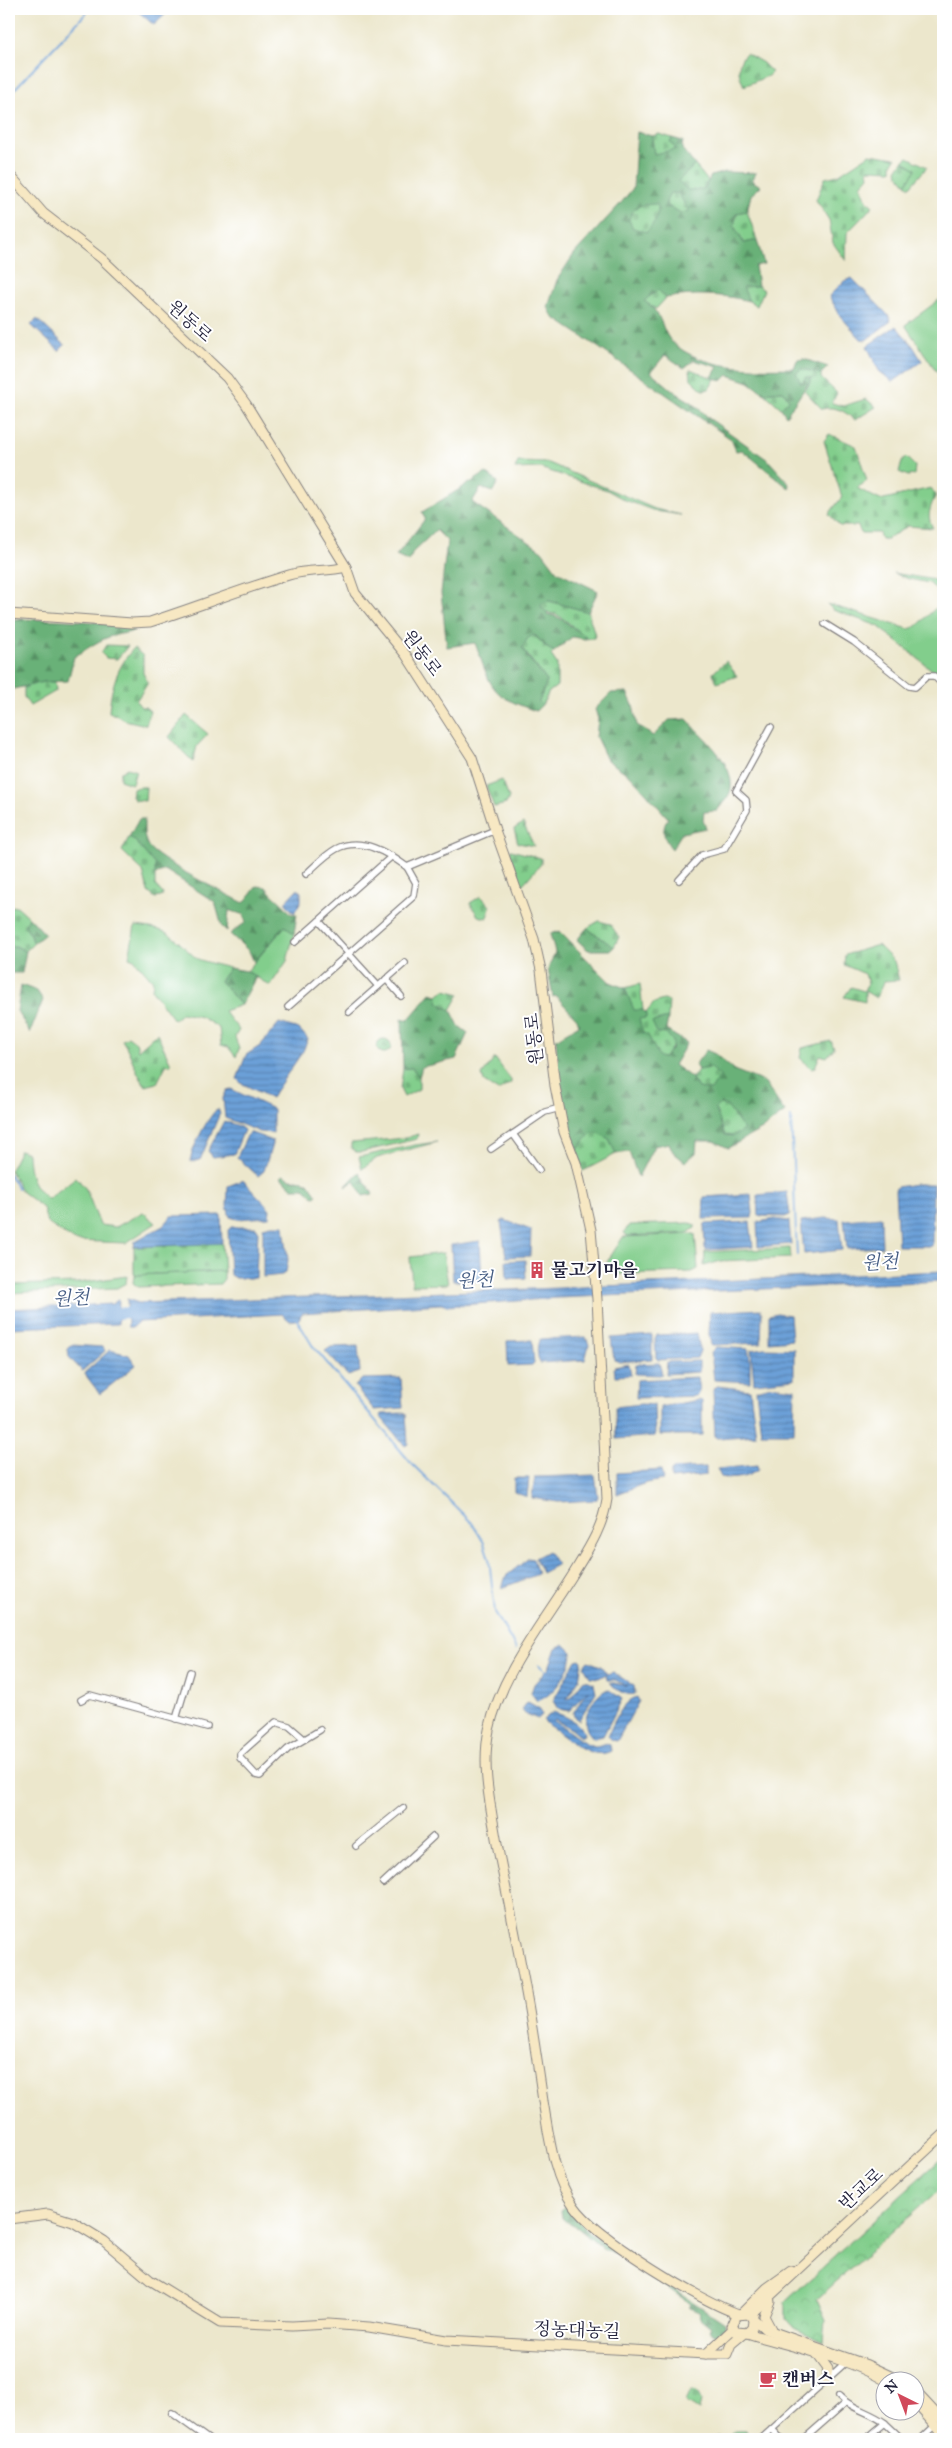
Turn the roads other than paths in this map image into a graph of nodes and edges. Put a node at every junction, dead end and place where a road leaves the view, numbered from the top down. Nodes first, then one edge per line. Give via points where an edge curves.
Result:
1 (9, 174) edge
2 (346, 567) junction
3 (9, 614) edge
4 (825, 624) dead end
5 (943, 685) edge
6 (771, 727) dead end
7 (495, 830) junction
8 (392, 856) junction
9 (407, 867) junction
10 (306, 874) dead end
11 (679, 880) dead end
12 (319, 921) junction
13 (295, 942) dead end
14 (348, 954) junction
15 (405, 963) dead end
16 (386, 979) junction
17 (378, 986) junction
18 (402, 996) dead end
19 (288, 1007) dead end
20 (349, 1012) dead end
21 (560, 1108) junction
22 (513, 1134) junction
23 (491, 1149) dead end
24 (539, 1170) dead end
25 (190, 1672) dead end
26 (81, 1700) dead end
27 (176, 1719) junction
28 (207, 1728) dead end
29 (320, 1730) dead end
30 (303, 1738) junction
31 (403, 1808) dead end
32 (433, 1837) dead end
33 (356, 1846) dead end
34 (383, 1883) dead end
35 (943, 2135) edge
36 (9, 2219) edge
37 (800, 2266) junction
38 (685, 2289) junction
39 (773, 2294) junction
40 (740, 2314) junction
41 (753, 2319) junction
42 (733, 2326) junction
43 (771, 2329) junction
44 (746, 2333) junction
45 (722, 2341) junction
46 (817, 2353) junction
47 (706, 2354) junction
48 (724, 2354) junction
49 (845, 2363) junction
50 (878, 2370) edge
51 (874, 2375) edge
52 (826, 2379) junction
53 (839, 2396) dead end
54 (845, 2403) junction
55 (924, 2403) edge
56 (924, 2409) edge
57 (172, 2413) dead end
58 (885, 2423) junction
59 (940, 2423) edge
60 (772, 2429) junction
61 (943, 2434) edge
62 (208, 2439) edge
63 (761, 2439) edge
64 (781, 2439) edge
65 (804, 2439) edge
66 (866, 2439) edge
67 (902, 2439) edge
68 (920, 2439) edge

1 - 2 street, 원동로 via 43,213 101,258 227,378
2 - 3 street via 291,574 150,622
2 - 7 street, 원동로 via 355,593 406,655 472,758
4 - 5 street via 854,642 909,686 915,686 926,676 934,676
6 - 11 street via 736,791 746,800 747,810 724,849 702,855
7 - 9 street
7 - 21 street, 원동로 via 542,970
8 - 9 street
8 - 10 street via 371,846 348,846 336,849
8 - 12 street
9 - 14 street via 416,883 414,896
12 - 13 street
12 - 14 street
14 - 17 street
14 - 19 street
15 - 16 street
16 - 17 street
16 - 18 street
17 - 20 street
21 - 22 street via 545,1112
21 - 38 street, 원동로 via 586,1202 596,1278 607,1499 595,1538 507,1682 489,1730 485,1763 551,2147 565,2188 575,2208 596,2229
22 - 23 street
22 - 24 street
25 - 27 street
26 - 27 street via 90,1696
27 - 28 street
29 - 30 street
30 - 30 street via 260,1776 256,1776 240,1758 240,1754 276,1722 289,1726
31 - 33 street
32 - 34 street
35 - 37 street, 반교로
36 - 47 street, 정농대농길 via 48,2214 82,2226 150,2280 220,2323 328,2324 369,2327 446,2340
37 - 39 street, 반교로
37 - 40 street, 반교로 via 781,2277
38 - 40 street via 722,2309
38 - 42 street
39 - 41 street, 반교로 via 754,2311
39 - 43 street via 764,2316
40 - 41 street via 748,2314
40 - 42 street
41 - 43 street via 765,2329
41 - 44 street via 752,2328
42 - 44 street via 737,2332
42 - 45 street
43 - 50 street
44 - 46 street
44 - 48 street
45 - 47 street
45 - 48 street
46 - 49 street
46 - 52 street via 828,2369
47 - 48 street, 정농대농길
49 - 51 street
49 - 52 street
52 - 60 street
53 - 54 street
54 - 58 street via 877,2416
54 - 65 street
55 - 59 street
56 - 59 street
57 - 62 street
58 - 66 street
58 - 67 street
59 - 61 street
59 - 68 street
60 - 63 street
60 - 64 street

